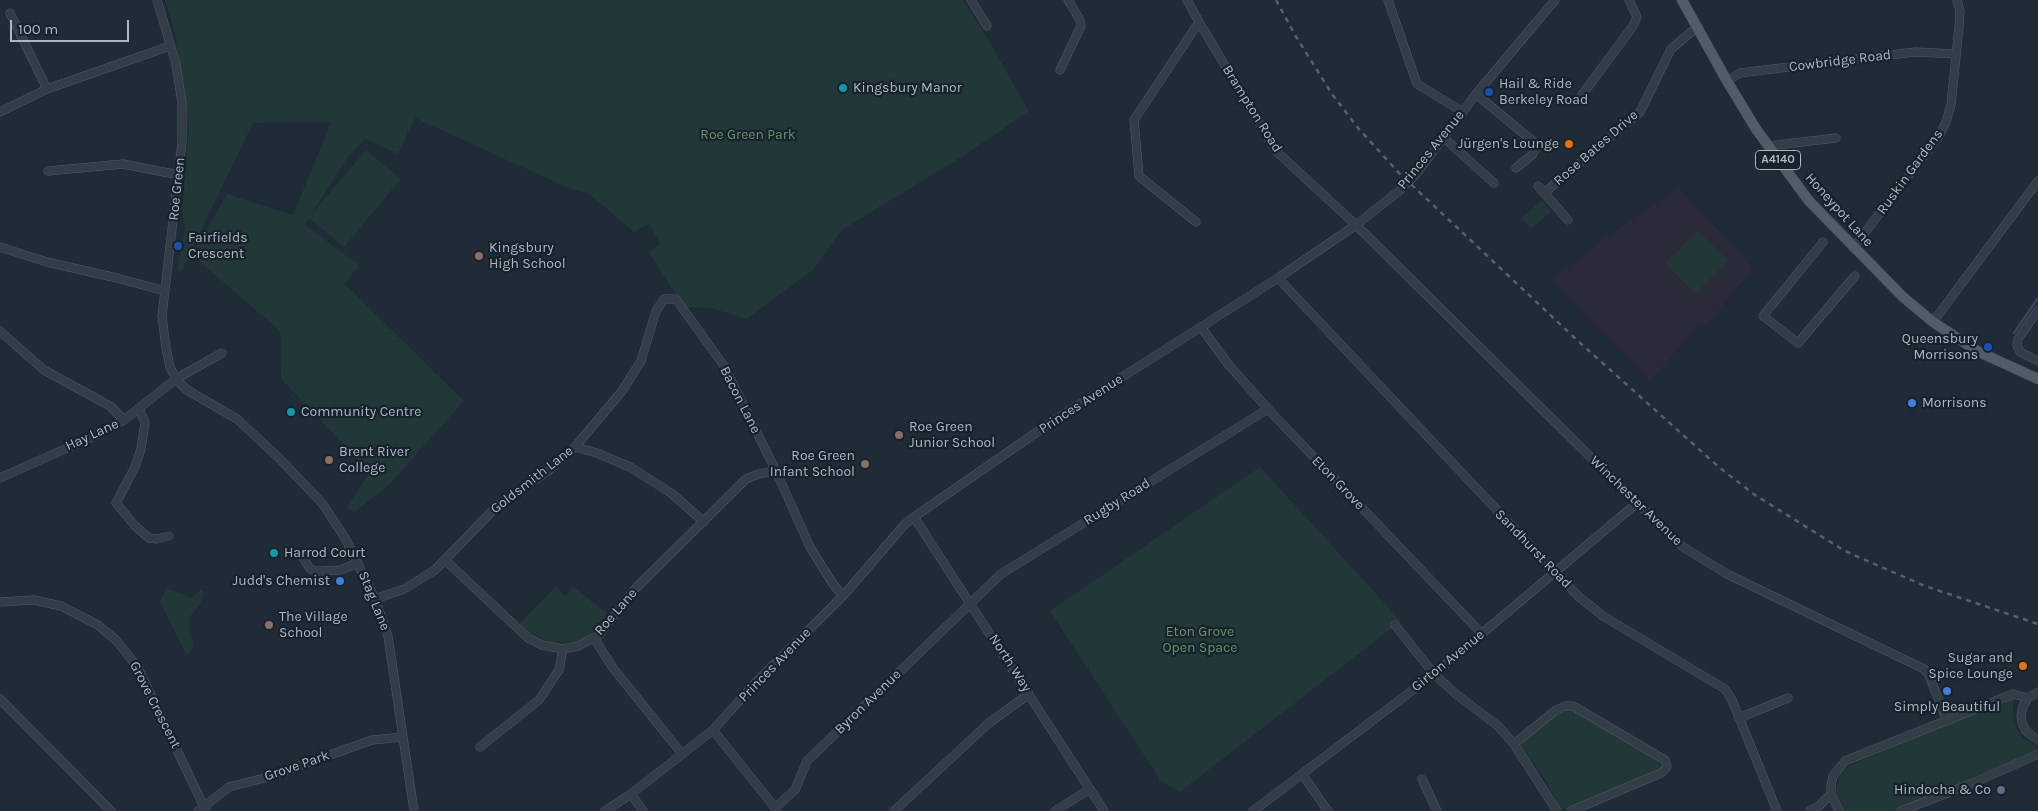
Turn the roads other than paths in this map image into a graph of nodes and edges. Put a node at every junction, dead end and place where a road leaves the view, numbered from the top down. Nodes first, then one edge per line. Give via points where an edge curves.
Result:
1 (157, 0) edge
2 (971, 0) edge
3 (1068, 0) edge
4 (1187, 0) edge
5 (1388, 0) edge
6 (1555, 0) edge
7 (1629, 0) edge
8 (1682, 0) edge
9 (1957, 0) edge
10 (10, 12) dead end
11 (1199, 22) junction
12 (987, 26) dead end
13 (1696, 28) junction
14 (170, 46) junction
15 (1956, 54) junction
16 (1060, 70) dead end
17 (1726, 81) junction
18 (47, 89) junction
19 (1476, 94) junction
20 (1579, 99) dead end
21 (0, 112) edge
22 (1463, 112) junction
23 (1443, 137) junction
24 (1836, 138) dead end
25 (1768, 146) junction
26 (1516, 168) dead end
27 (48, 172) dead end
28 (179, 175) junction
29 (2038, 181) edge
30 (1494, 183) dead end
31 (1538, 186) dead end
32 (1544, 193) junction
33 (1568, 220) dead end
34 (1196, 222) dead end
35 (1356, 225) junction
36 (1823, 242) dead end
37 (0, 247) edge
38 (1853, 248) junction
39 (1855, 276) dead end
40 (1278, 278) junction
41 (165, 291) junction
42 (664, 299) joint
43 (2038, 310) edge
44 (1933, 322) junction
45 (1201, 327) junction
46 (0, 330) edge
47 (222, 353) dead end
48 (2038, 361) edge
49 (176, 379) junction
50 (2038, 379) edge
51 (1268, 409) junction
52 (139, 410) junction
53 (124, 420) junction
54 (575, 447) junction
55 (776, 471) junction
56 (0, 478) edge
57 (1636, 503) junction
58 (914, 516) junction
59 (704, 522) junction
60 (169, 536) dead end
61 (301, 554) dead end
62 (445, 560) junction
63 (358, 563) junction
64 (1556, 573) junction
65 (843, 596) junction
66 (375, 600) junction
67 (0, 602) edge
68 (970, 602) junction
69 (1395, 625) dead end
70 (1482, 634) junction
71 (594, 638) junction
72 (563, 650) junction
73 (1434, 674) junction
74 (2038, 692) edge
75 (1029, 694) junction
76 (0, 698) edge
77 (1788, 698) dead end
78 (2028, 698) junction
79 (1739, 718) junction
80 (1947, 721) junction
81 (713, 730) junction
82 (403, 737) junction
83 (2038, 740) edge
84 (1514, 744) junction
85 (480, 747) dead end
86 (682, 754) junction
87 (2038, 754) edge
88 (1302, 774) junction
89 (1422, 778) dead end
90 (1090, 789) junction
91 (631, 794) junction
92 (1831, 794) junction
93 (205, 808) edge
94 (776, 809) edge
95 (111, 811) edge
96 (198, 811) edge
97 (414, 811) edge
98 (605, 811) edge
99 (643, 811) edge
100 (894, 811) edge
101 (1055, 811) edge
102 (1104, 811) edge
103 (1252, 811) edge
104 (1328, 811) edge
105 (1437, 811) edge
106 (1557, 811) edge
107 (1571, 811) edge
108 (1777, 811) edge
109 (1810, 811) edge
110 (1839, 811) edge
111 (1901, 811) edge

1 - 14 street, Roe Green
2 - 12 street
3 - 16 street via 1080,20 1080,26
4 - 11 street, Brampton Road
5 - 22 street via 1417,84
6 - 19 street, Princes Avenue
7 - 20 street via 1637,18
8 - 13 main road, Honeypot Lane / A4140
9 - 15 street, Ruskin Gardens via 1960,11
10 - 18 street
11 - 34 street via 1134,120 1140,176
11 - 35 street, Brampton Road via 1276,151
13 - 17 main road, Honeypot Lane / A4140
13 - 32 street, Rose Bates Drive via 1671,50 1640,112
14 - 18 street
14 - 28 street, Roe Green via 182,103
15 - 17 street, Cowbridge Road via 1915,52 1740,73
15 - 38 street, Ruskin Gardens via 1951,105 1939,136
17 - 25 main road, Honeypot Lane / A4140
18 - 21 street
19 - 22 street, Princes Avenue
19 - 26 street via 1535,143 1532,155
22 - 23 street, Princes Avenue
23 - 30 street
23 - 35 street, Princes Avenue, bridge via 1416,174
24 - 25 street
25 - 38 main road, Honeypot Lane / A4140 via 1809,201
27 - 28 street via 123,164
28 - 41 street, Roe Green
29 - 44 street
31 - 32 street, Rose Bates Drive
32 - 33 street, Rose Bates Drive
35 - 40 street, Princes Avenue
35 - 57 street, Winchester Avenue
36 - 39 street via 1763,316 1798,344
37 - 41 street
38 - 44 main road, Honeypot Lane / A4140
40 - 45 street, Princes Avenue
40 - 64 street, Sandhurst Road
41 - 49 street, Roe Green via 162,316 166,348
42 - 54 street, Goldsmith Lane via 656,311 640,360 622,391
42 - 55 street, Bacon Lane via 676,299 724,366
43 - 48 street via 2018,339 2017,346 2020,352
44 - 50 main road, Honeypot Lane / A4140 via 1979,352
45 - 51 street, Eton Grove via 1228,364
45 - 58 street, Princes Avenue via 1050,422
46 - 53 street via 47,372 110,406
47 - 49 street, Hay Lane
49 - 52 street, Hay Lane
49 - 63 street, Stag Lane via 198,398 237,419 306,485 330,514
51 - 68 street, Rugby Road via 1001,574
51 - 70 street, Eton Grove
52 - 53 street, Hay Lane
52 - 60 street via 145,422 141,449 116,503 145,535 153,539
53 - 56 street, Hay Lane
54 - 59 street via 630,467 671,493
54 - 62 street, Goldsmith Lane via 548,471 496,506
55 - 59 street, Roe Lane via 746,479
55 - 65 street, Bacon Lane via 810,547
57 - 64 street, Girton Avenue
57 - 80 street, Winchester Avenue via 1683,547 1727,574 1924,669
58 - 65 street, Princes Avenue
58 - 68 street, North Way
59 - 71 street, Roe Lane via 633,591
61 - 63 street via 310,569 318,571 340,570
62 - 66 street, Goldsmith Lane via 411,585
62 - 72 street via 528,638
63 - 66 street, Stag Lane
64 - 70 street, Girton Avenue
64 - 79 street, Sandhurst Road via 1602,616 1725,689
65 - 81 street, Princes Avenue via 757,681
66 - 82 street, Stag Lane via 388,636
67 - 93 street, Grove Crescent via 34,600 61,606 98,624 117,641 138,668
68 - 75 street, North Way
68 - 94 street, Byron Avenue via 807,761 795,790
69 - 73 street
70 - 73 street, Girton Avenue
71 - 72 street, Roe Lane
71 - 86 street via 613,668
72 - 85 street via 559,670 539,700
73 - 84 street via 1498,726
73 - 88 street, Girton Avenue
74 - 78 street
75 - 90 street, North Way
75 - 100 street via 990,724
76 - 95 street
77 - 79 street
78 - 80 street via 2013,694
78 - 83 street via 2021,714 2022,723 2026,731
79 - 108 street, Sandhurst Road
80 - 92 street via 1845,762 1834,776
81 - 86 street, Princes Avenue
81 - 94 street
82 - 93 street, Grove Park via 372,740 238,784 221,792
82 - 97 street, Stag Lane
84 - 106 street
84 - 107 street via 1556,710 1573,706 1665,760 1667,767 1662,773
86 - 91 street, Princes Avenue
87 - 111 street
88 - 103 street, Girton Avenue
88 - 104 street
89 - 105 street
90 - 101 street
90 - 102 street, North Way
91 - 98 street, Princes Avenue
91 - 99 street
92 - 109 street
92 - 110 street
93 - 96 street, Grove Park

